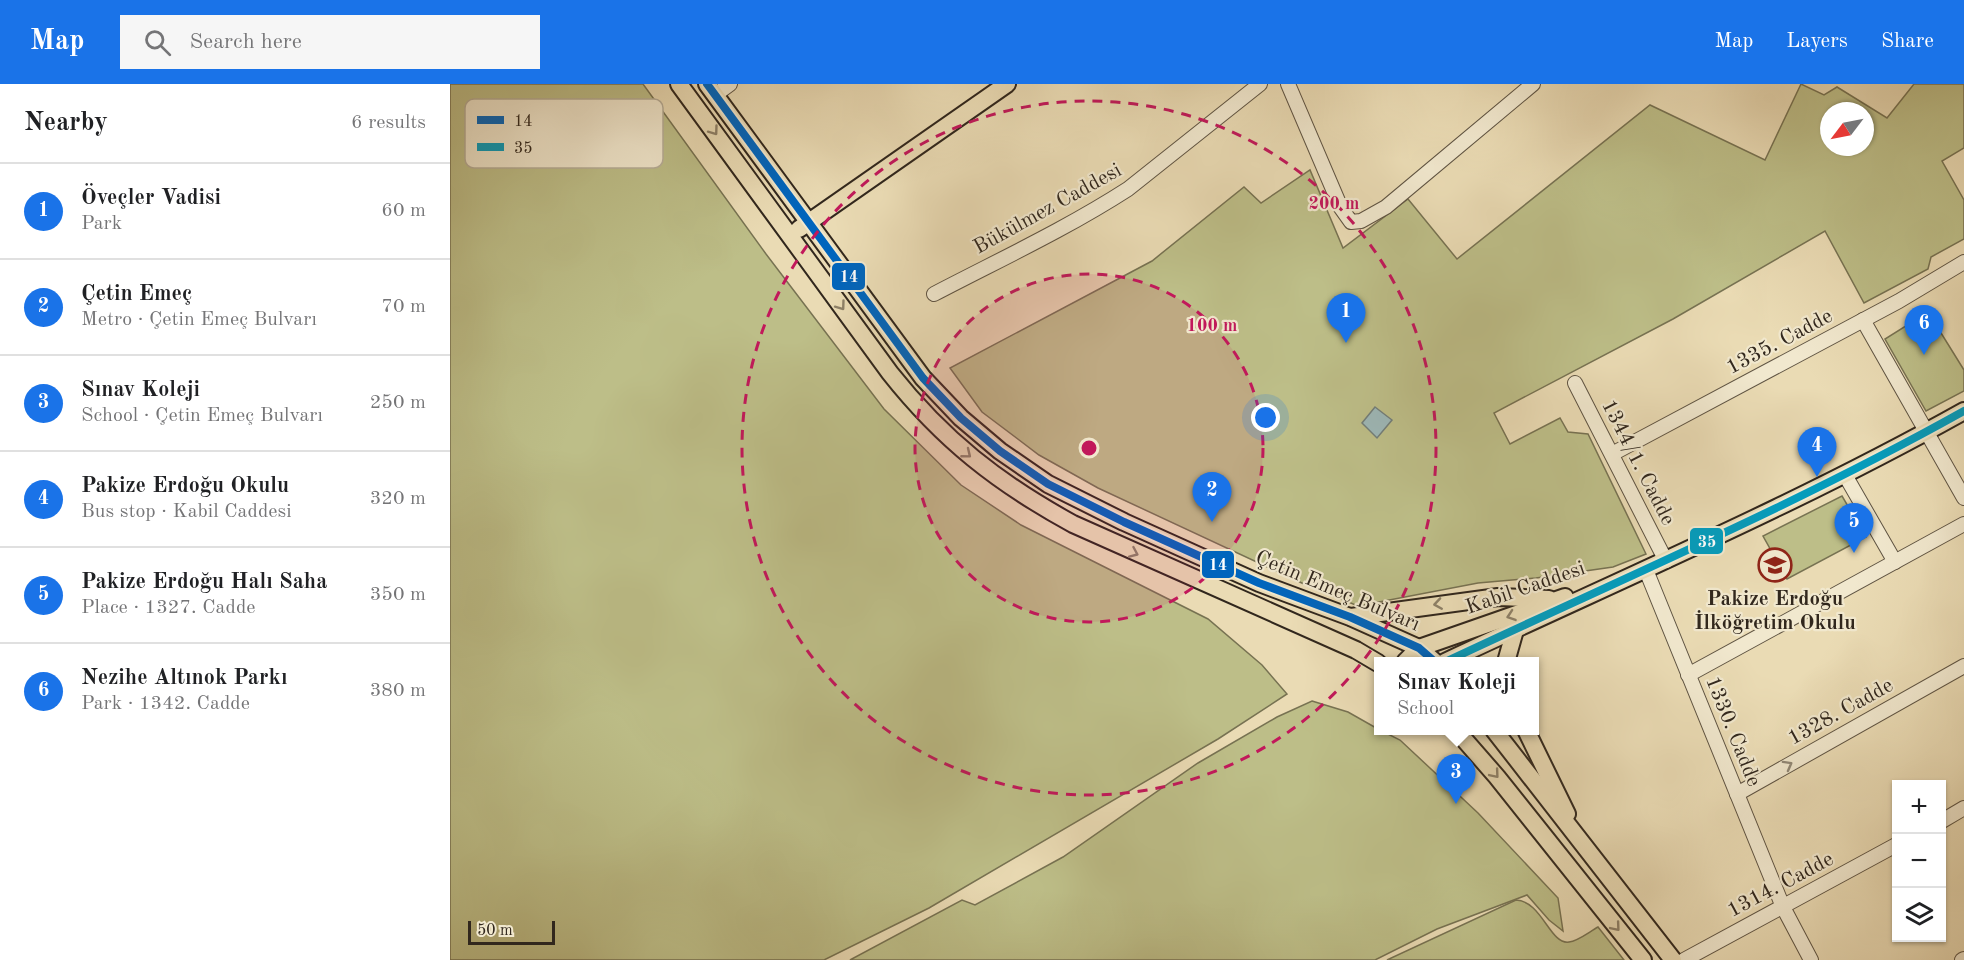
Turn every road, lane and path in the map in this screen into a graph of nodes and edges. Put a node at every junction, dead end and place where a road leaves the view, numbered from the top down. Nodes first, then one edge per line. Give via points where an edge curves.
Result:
1 (679, 84) edge
2 (730, 84) edge
3 (1007, 84) edge
4 (1260, 84) edge
5 (1288, 84) edge
6 (1533, 84) edge
7 (711, 89) edge
8 (807, 223) junction
9 (790, 235) junction
10 (1964, 262) edge
11 (934, 294) dead end
12 (1863, 320) junction
13 (1575, 383) dead end
14 (1964, 411) edge
15 (1927, 432) junction
16 (1612, 454) junction
17 (1845, 475) junction
18 (1964, 498) edge
19 (1964, 524) edge
20 (1666, 561) junction
21 (1895, 562) junction
22 (1646, 570) junction
23 (1559, 599) junction
24 (1350, 617) junction
25 (1515, 630) junction
26 (1419, 648) junction
27 (1411, 657) edge
28 (1429, 657) edge
29 (1456, 657) edge
30 (1507, 657) edge
31 (1374, 661) edge
32 (1964, 666) edge
33 (1688, 675) junction
34 (1460, 735) edge
35 (1498, 735) edge
36 (1528, 735) edge
37 (1737, 794) junction
38 (1964, 808) edge
39 (1946, 818) edge
40 (1581, 844) junction
41 (1892, 847) edge
42 (1783, 907) junction
43 (1643, 960) edge
44 (1672, 960) edge
45 (1684, 960) edge
46 (1811, 960) edge

1 -> 9 main road
2 - 7 street
3 - 8 main road
4 - 11 street, Bükülmez Caddesi via 1128,189 1059,230
5 - 6 street via 1341,208 1351,222 1361,221 1386,207
7 - 8 main road, Çetin Emeç Bulvarı
8 - 9 main road
8 - 24 main road, Çetin Emeç Bulvarı via 923,378 1000,451 1048,484 1124,522 1259,583
9 -> 31 main road via 916,406 992,474 1073,524
10 - 12 street, 1335. Cadde
12 - 15 street
12 - 16 street, 1335. Cadde
13 - 16 street, 1344/1. Cadde
14 - 15 main road, Kabil Caddesi
15 - 17 main road, Kabil Caddesi
15 - 18 street
16 - 20 street, 1344/1. Cadde
17 - 20 main road, Kabil Caddesi
17 - 21 street
19 - 21 street
20 - 22 main road, Kabil Caddesi
21 - 33 street
22 - 23 main road, Kabil Caddesi
22 - 25 main road, Kabil Caddesi
22 - 33 street, 1330. Cadde
23 -> 24 main road via 1498,597
23 -> 26 main road, Kabil Caddesi
24 - 26 main road, Çetin Emeç Bulvarı
25 - 29 main road, Kabil Caddesi
25 - 30 main road
26 - 27 main road
26 - 28 main road, Çetin Emeç Bulvarı
37 -> 32 street, 1328. Cadde
33 - 37 street, 1330. Cadde
34 -> 43 main road
35 - 40 main road
36 - 40 main road
37 - 42 street, 1330. Cadde
38 - 39 street
40 - 44 main road
41 - 42 street, 1314. Cadde
42 - 45 street, 1314. Cadde
42 - 46 street, 1330. Cadde

